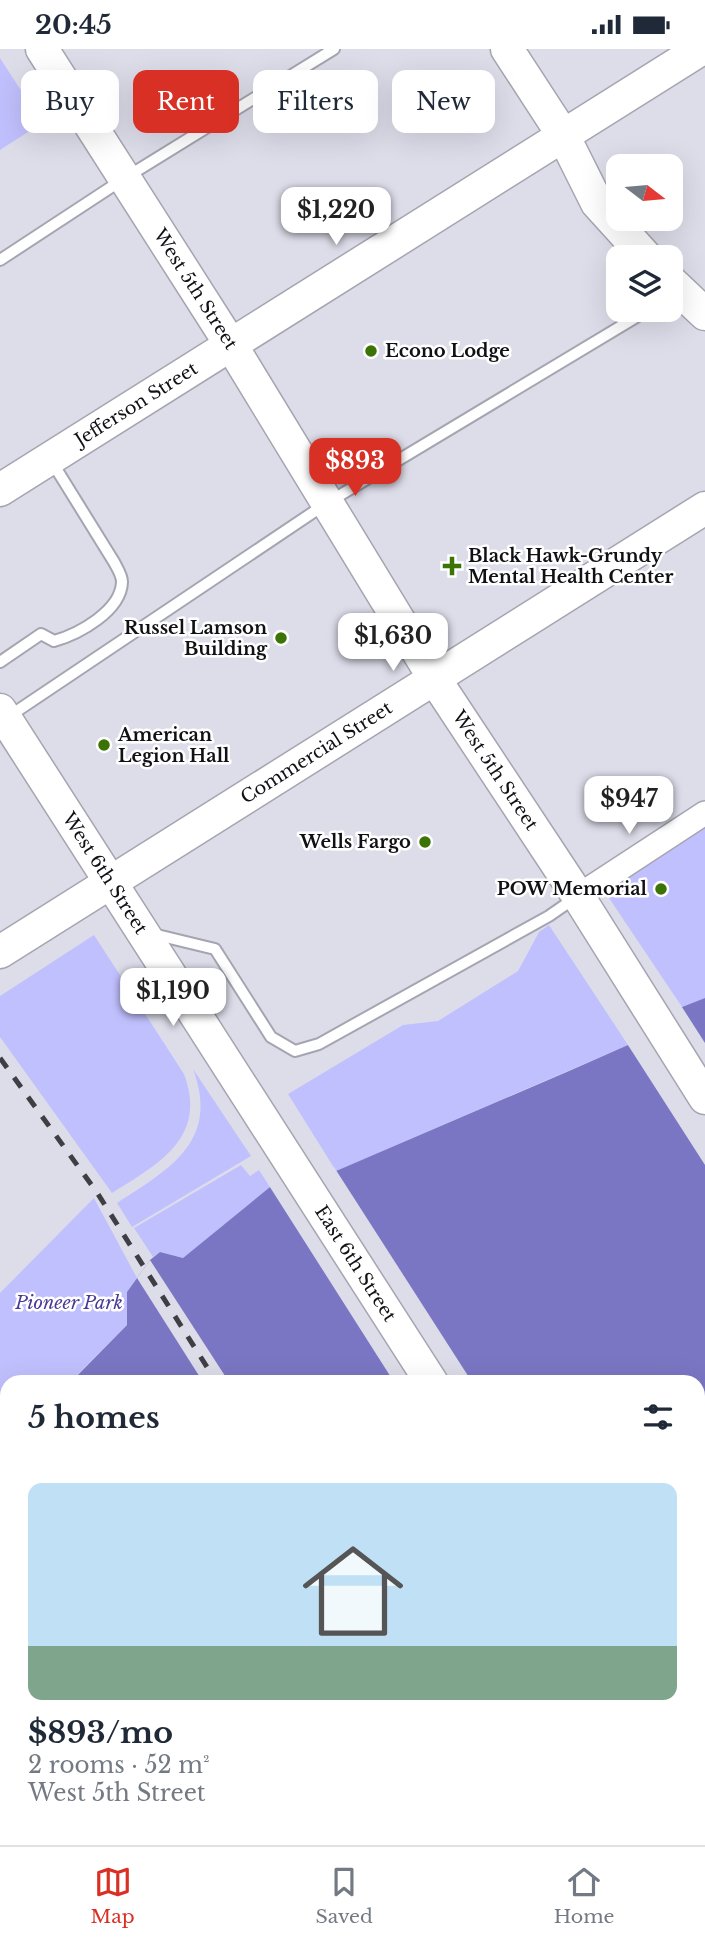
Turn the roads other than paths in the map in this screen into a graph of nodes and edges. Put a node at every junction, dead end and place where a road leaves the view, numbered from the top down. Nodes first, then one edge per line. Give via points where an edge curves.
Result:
1 (42, 49) edge
2 (334, 49) edge
3 (508, 49) edge
4 (701, 49) edge
5 (563, 135) junction
6 (125, 178) junction
7 (635, 245) edge
8 (0, 260) edge
9 (683, 297) edge
10 (705, 314) edge
11 (628, 322) edge
12 (231, 345) junction
13 (50, 459) junction
14 (0, 491) edge
15 (327, 503) junction
16 (705, 508) edge
17 (0, 662) edge
18 (434, 678) junction
19 (2, 717) edge
20 (705, 813) edge
21 (110, 883) junction
22 (578, 896) junction
23 (140, 931) junction
24 (0, 952) edge
25 (705, 1098) edge
26 (281, 1143) joint
27 (427, 1375) edge

1 - 6 main road, West 5th Street
2 - 6 lane
3 - 5 main road
4 - 5 main road, Jefferson Street
5 - 7 main road via 597,203
5 - 12 main road, Jefferson Street
6 - 8 lane
6 - 12 main road, West 5th Street
9 - 10 main road
11 - 15 lane
12 - 13 main road, Jefferson Street
12 - 15 main road, West 5th Street
13 - 14 main road, Jefferson Street
13 - 17 lane via 114,562 122,579 119,597 68,637 54,641 41,634
15 - 18 main road, West 5th Street
15 - 19 lane
16 - 18 main road, Commercial Street
18 - 21 main road, Commercial Street
18 - 22 main road, West 5th Street
19 - 21 main road, West 6th Street
20 - 22 street
21 - 23 main road, West 6th Street
21 - 24 main road, Commercial Street
22 - 23 lane via 319,1044 295,1051 271,1037 215,949
22 - 25 main road, West 5th Street
23 - 26 main road, West 6th Street
26 - 27 main road, East 6th Street

